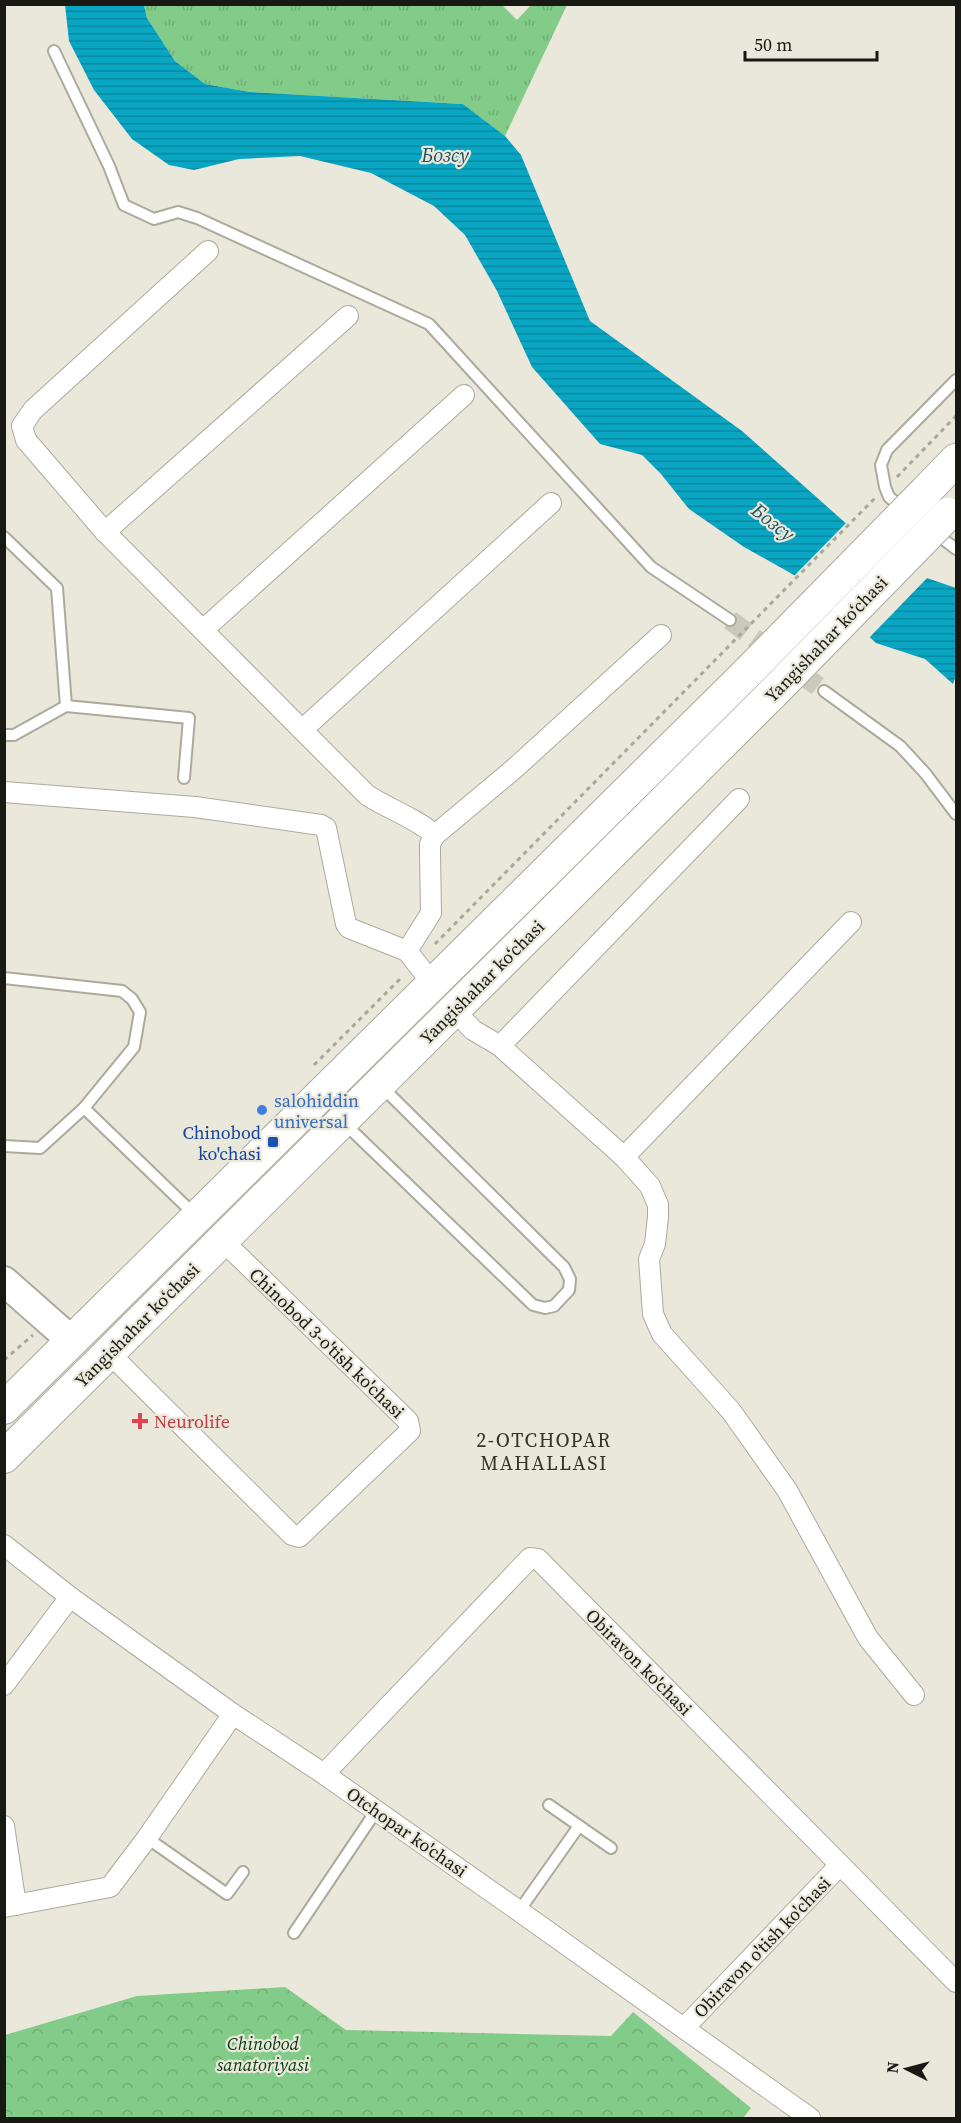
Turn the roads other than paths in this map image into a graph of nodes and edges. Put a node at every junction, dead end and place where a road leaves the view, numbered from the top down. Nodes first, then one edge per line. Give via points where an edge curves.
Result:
1 (54, 51) dead end
2 (208, 251) dead end
3 (348, 316) dead end
4 (957, 380) edge
5 (464, 395) dead end
6 (957, 460) edge
7 (551, 503) dead end
8 (933, 510) edge
9 (105, 532) junction
10 (4, 537) edge
11 (957, 549) edge
12 (730, 620) tunnel mouth
13 (203, 630) junction
14 (661, 635) dead end
15 (824, 690) tunnel mouth
16 (66, 706) junction
17 (302, 730) junction
18 (4, 735) edge
19 (184, 778) dead end
20 (4, 792) edge
21 (739, 799) dead end
22 (957, 814) edge
23 (435, 835) junction
24 (851, 922) dead end
25 (418, 966) junction
26 (4, 978) edge
27 (454, 1010) junction
28 (500, 1046) junction
29 (379, 1084) junction
30 (84, 1108) junction
31 (342, 1121) junction
32 (4, 1146) edge
33 (261, 1154) junction
34 (624, 1157) junction
35 (285, 1178) junction
36 (197, 1217) junction
37 (222, 1240) junction
38 (139, 1275) junction
39 (4, 1281) edge
40 (164, 1299) junction
41 (63, 1332) junction
42 (109, 1353) junction
43 (6, 1405) edge
44 (4, 1457) edge
45 (4, 1545) edge
46 (70, 1597) junction
47 (4, 1685) edge
48 (914, 1695) dead end
49 (233, 1714) junction
50 (324, 1774) junction
51 (549, 1805) dead end
52 (376, 1811) junction
53 (4, 1826) edge
54 (579, 1826) junction
55 (147, 1838) junction
56 (611, 1848) dead end
57 (840, 1865) junction
58 (243, 1872) dead end
59 (10, 1906) edge
60 (519, 1911) junction
61 (294, 1934) dead end
62 (957, 1982) edge
63 (684, 2028) junction
64 (810, 2118) edge

1 - 12 lane via 124,205 154,219 178,212 197,218 429,324 651,567
2 - 9 street via 33,410 22,426 26,440
3 - 9 street
4 - 8 lane via 887,450 881,465 889,497
5 - 13 street
6 - 8 main road, Yangishahar ko‘chasi
7 - 17 street
8 - 11 lane
8 - 25 main road, Yangishahar ko‘chasi, bridge
8 - 27 main road, Yangishahar ko‘chasi, bridge via 772,694
9 - 13 street
10 - 16 lane via 57,588
13 - 17 street
14 - 23 street
15 - 22 lane via 900,746
16 - 18 lane via 14,735
16 - 19 lane via 189,718
17 - 23 street via 367,795 388,809 412,817
20 - 25 street via 195,807 321,825 326,828 346,924
21 - 28 street
23 - 25 street via 430,844 431,913
24 - 34 street
25 - 33 main road, Yangishahar ko‘chasi
26 - 30 lane via 122,992 132,999 140,1012 134,1047
27 - 28 street via 473,1030
27 - 29 main road, Yangishahar ko‘chasi
28 - 34 street
29 - 31 main road, Yangishahar ko‘chasi
29 - 31 lane via 564,1267 570,1280 569,1290 554,1306 533,1305
30 - 32 lane via 40,1148
30 - 36 lane
31 - 35 main road, Yangishahar ko‘chasi
33 - 35 main road
33 - 36 main road, Yangishahar ko‘chasi
34 - 48 street via 650,1186 658,1205 655,1244 649,1259 656,1324 731,1411 787,1490 868,1638
35 - 37 main road, Yangishahar ko‘chasi
36 - 38 main road, Yangishahar ko‘chasi
37 - 40 main road, Yangishahar ko‘chasi
37 - 42 street, Chinobod 3-o'tish ko'chasi via 408,1421 410,1431 299,1537 292,1535
38 - 40 main road
38 - 41 main road, Yangishahar ko‘chasi
39 - 41 street
40 - 42 main road, Yangishahar ko‘chasi
41 - 43 main road, Yangishahar ko‘chasi
42 - 44 main road, Yangishahar ko‘chasi
45 - 46 street, Otchopar ko'chasi
46 - 47 street
46 - 49 street, Otchopar ko'chasi
49 - 50 street, Otchopar ko'chasi
49 - 55 street
50 - 52 street, Otchopar ko'chasi
50 - 57 street, Obiravon ko'chasi via 530,1558 538,1559
51 - 54 lane
52 - 60 street, Otchopar ko'chasi
52 - 61 lane
53 - 59 street
54 - 56 lane
54 - 60 lane
55 - 58 lane via 227,1894
55 - 59 street via 110,1887
57 - 62 street, Obiravon ko'chasi
57 - 63 street, Obiravon o'tish ko'chasi
60 - 63 street, Otchopar ko'chasi
63 - 64 street, Otchopar ko'chasi

